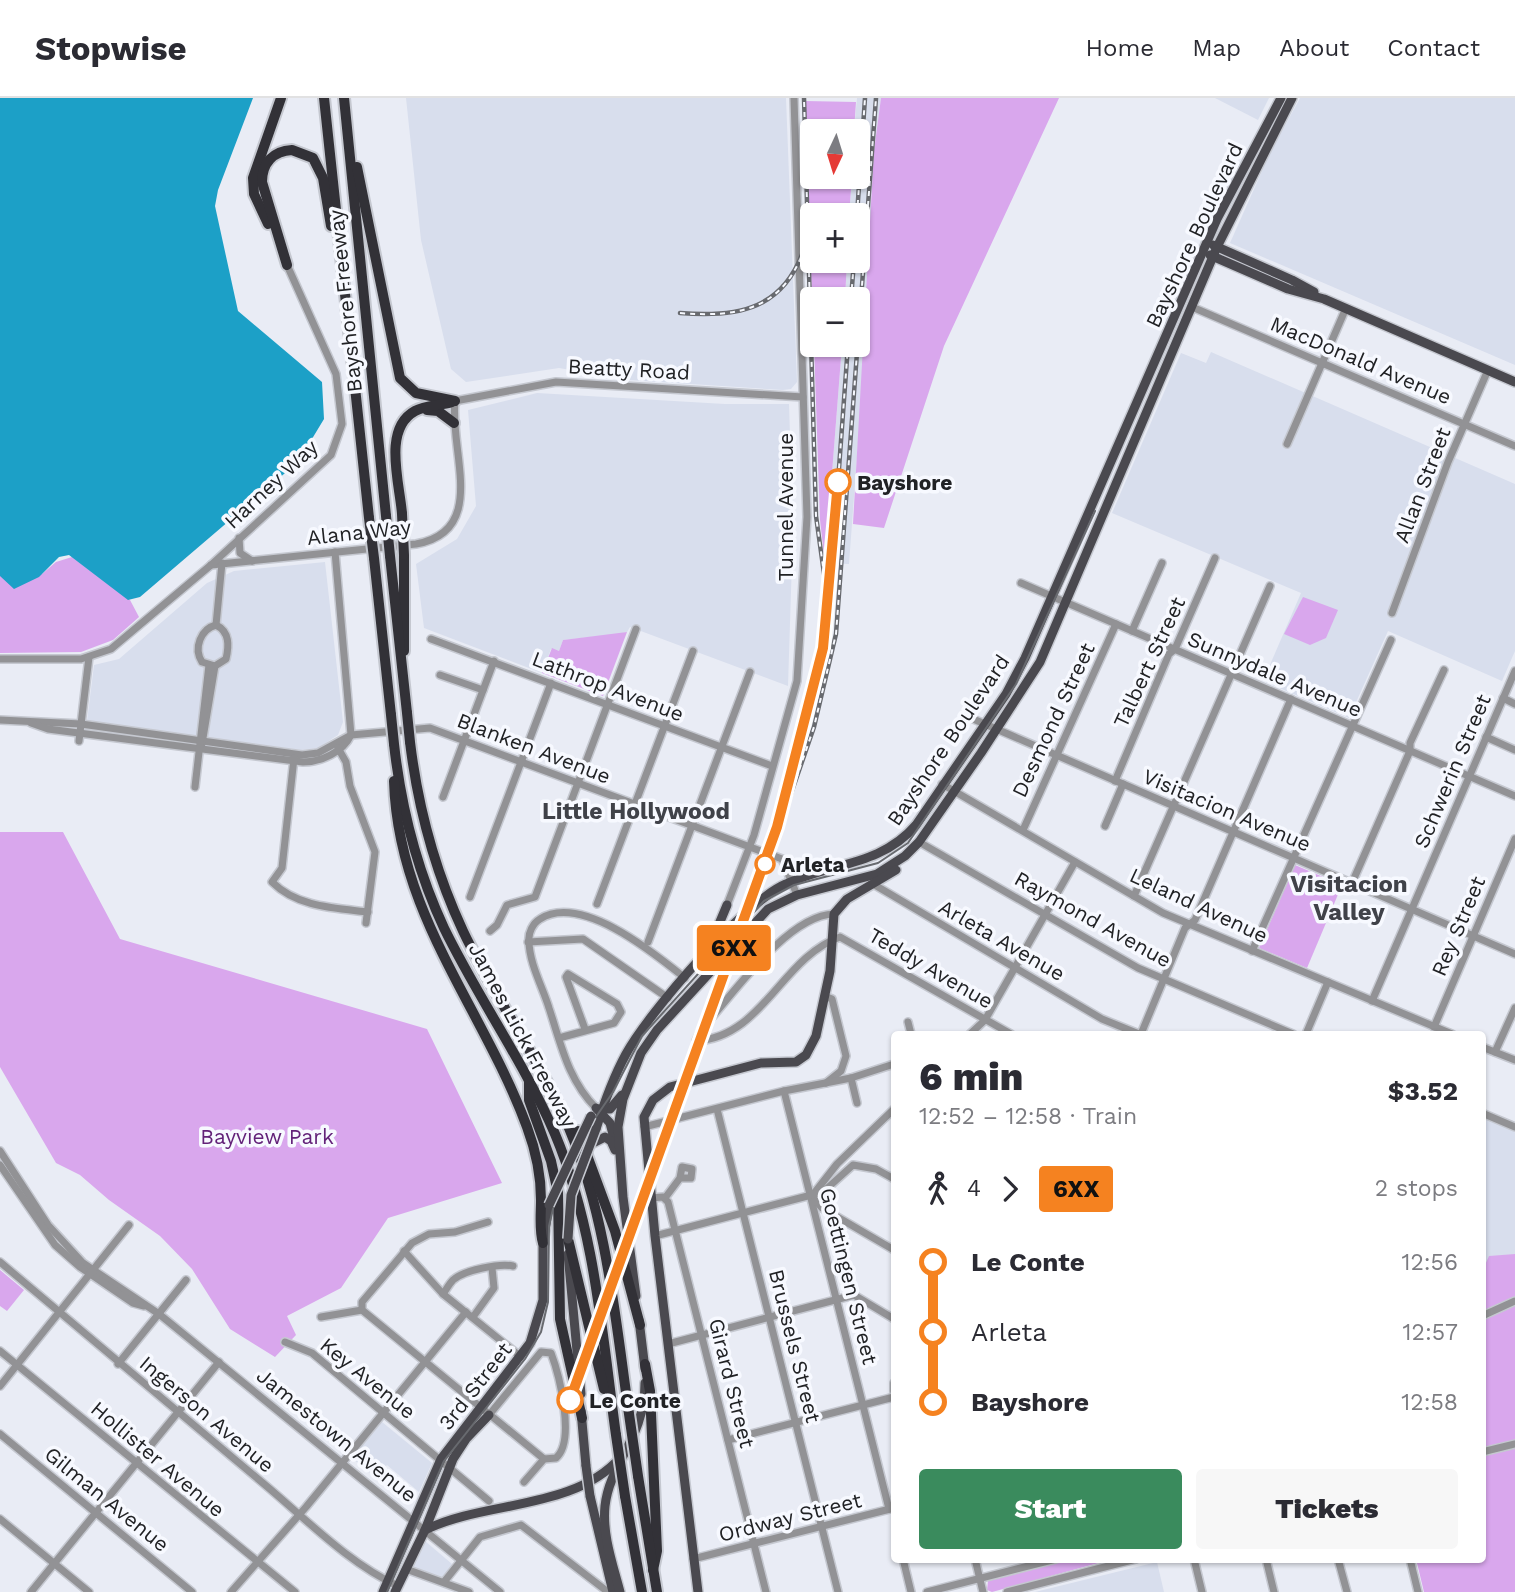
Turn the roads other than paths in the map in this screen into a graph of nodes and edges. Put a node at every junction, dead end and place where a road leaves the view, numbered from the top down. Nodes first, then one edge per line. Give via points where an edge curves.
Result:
1 (281, 98) edge
2 (324, 98) edge
3 (794, 98) edge
4 (1281, 98) edge
5 (1292, 98) edge
6 (344, 101) edge
7 (1204, 247) junction
8 (1215, 252) junction
9 (287, 265) junction
10 (1192, 307) junction
11 (1346, 308) junction
12 (1322, 363) junction
13 (1488, 370) junction
14 (355, 379) junction
15 (1515, 382) edge
16 (803, 397) junction
17 (455, 401) junction
18 (403, 422) junction
19 (454, 423) junction
20 (1464, 424) junction
21 (1287, 444) dead end
22 (1515, 446) edge
23 (367, 498) joint
24 (384, 500) joint
25 (241, 535) junction
26 (226, 548) junction
27 (335, 552) junction
28 (1215, 558) dead end
29 (256, 561) junction
30 (1162, 563) dead end
31 (211, 565) junction
32 (223, 565) junction
33 (1021, 583) dead end
34 (1270, 586) dead end
35 (1051, 596) junction
36 (1066, 602) junction
37 (1392, 614) dead end
38 (1116, 624) junction
39 (216, 625) junction
40 (636, 629) dead end
41 (1132, 631) junction
42 (431, 639) dead end
43 (1391, 640) dead end
44 (1175, 649) junction
45 (693, 651) dead end
46 (89, 657) junction
47 (0, 659) edge
48 (494, 662) junction
49 (212, 666) junction
50 (402, 668) junction
51 (1444, 670) dead end
52 (1515, 671) edge
53 (750, 672) dead end
54 (1231, 674) junction
55 (440, 675) dead end
56 (551, 683) junction
57 (483, 690) junction
58 (1503, 698) junction
59 (1291, 699) junction
60 (608, 704) junction
61 (1515, 704) edge
62 (964, 715) dead end
63 (0, 720) edge
64 (81, 724) junction
65 (984, 724) junction
66 (52, 726) junction
67 (665, 726) junction
68 (1353, 727) junction
69 (996, 730) junction
70 (351, 735) junction
71 (79, 737) junction
72 (1486, 737) junction
73 (464, 740) junction
74 (201, 744) junction
75 (394, 744) junction
76 (337, 747) junction
77 (721, 747) junction
78 (1515, 750) edge
79 (1410, 751) junction
80 (1056, 755) junction
81 (294, 758) junction
82 (521, 761) junction
83 (772, 766) junction
84 (1469, 777) junction
85 (1115, 781) junction
86 (578, 783) junction
87 (942, 784) junction
88 (1123, 785) junction
89 (195, 787) dead end
90 (954, 792) junction
91 (1515, 796) edge
92 (443, 797) dead end
93 (635, 804) junction
94 (1174, 806) junction
95 (692, 826) junction
96 (1105, 826) dead end
97 (1023, 830) junction
98 (1233, 832) junction
99 (1515, 839) edge
100 (919, 842) junction
101 (750, 848) junction
102 (1293, 858) junction
103 (864, 861) junction
104 (1075, 862) junction
105 (871, 880) junction
106 (793, 881) junction
107 (1352, 883) junction
108 (797, 895) junction
109 (1134, 896) junction
110 (470, 897) dead end
111 (597, 904) dead end
112 (727, 905) junction
113 (1412, 909) junction
114 (368, 912) junction
115 (834, 914) junction
116 (1045, 915) junction
117 (366, 923) dead end
118 (1190, 924) junction
119 (733, 926) junction
120 (490, 930) dead end
121 (743, 936) junction
122 (1473, 936) junction
123 (832, 940) junction
124 (528, 942) junction
125 (648, 942) dead end
126 (1252, 951) junction
127 (708, 953) junction
128 (1515, 954) edge
129 (1015, 968) junction
130 (685, 978) junction
131 (1165, 979) junction
132 (581, 981) junction
133 (1328, 982) junction
134 (571, 994) junction
135 (824, 996) junction
136 (668, 998) junction
137 (1372, 1001) junction
138 (1515, 1007) edge
139 (985, 1020) junction
140 (908, 1022) dead end
141 (1434, 1027) junction
142 (585, 1029) junction
143 (910, 1031) edge
144 (973, 1031) edge
145 (1005, 1031) edge
146 (1132, 1031) edge
147 (1141, 1031) edge
148 (1286, 1031) edge
149 (1307, 1031) edge
150 (1444, 1031) edge
151 (559, 1038) junction
152 (1486, 1048) edge
153 (1496, 1052) junction
154 (1515, 1060) edge
155 (891, 1065) edge
156 (541, 1070) junction
157 (528, 1079) junction
158 (851, 1079) junction
159 (629, 1084) junction
160 (825, 1084) junction
161 (785, 1091) junction
162 (857, 1103) dead end
163 (717, 1109) junction
164 (598, 1112) junction
165 (891, 1112) edge
166 (1486, 1115) edge
167 (644, 1127) junction
168 (1515, 1127) edge
169 (595, 1137) junction
170 (615, 1150) junction
171 (0, 1151) edge
172 (0, 1165) edge
173 (680, 1178) dead end
174 (891, 1178) edge
175 (811, 1196) junction
176 (623, 1197) junction
177 (651, 1198) junction
178 (665, 1198) junction
179 (743, 1213) junction
180 (488, 1222) dead end
181 (129, 1224) dead end
182 (676, 1230) junction
183 (654, 1236) junction
184 (568, 1239) junction
185 (543, 1243) junction
186 (891, 1248) edge
187 (404, 1251) junction
188 (0, 1262) edge
189 (513, 1266) dead end
190 (492, 1268) junction
191 (92, 1272) junction
192 (186, 1280) dead end
193 (443, 1294) junction
194 (836, 1300) junction
195 (1515, 1301) edge
196 (362, 1310) junction
197 (59, 1314) junction
198 (159, 1314) junction
199 (1486, 1314) edge
200 (469, 1315) junction
201 (320, 1317) dead end
202 (769, 1317) junction
203 (891, 1317) edge
204 (640, 1325) junction
205 (702, 1335) junction
206 (285, 1342) dead end
207 (667, 1344) junction
208 (0, 1351) edge
209 (521, 1357) junction
210 (219, 1362) junction
211 (425, 1362) junction
212 (118, 1364) junction
213 (645, 1364) junction
214 (17, 1365) junction
215 (0, 1386) edge
216 (891, 1398) edge
217 (863, 1405) junction
218 (480, 1408) junction
219 (384, 1412) junction
220 (179, 1414) junction
221 (489, 1415) junction
222 (582, 1418) junction
223 (796, 1422) junction
224 (616, 1432) junction
225 (0, 1434) edge
226 (636, 1434) junction
227 (728, 1440) junction
228 (1515, 1444) edge
229 (1486, 1451) edge
230 (441, 1459) junction
231 (544, 1459) junction
232 (342, 1462) junction
233 (136, 1463) junction
234 (450, 1467) junction
235 (524, 1482) dead end
236 (489, 1501) dead end
237 (891, 1505) edge
238 (891, 1509) edge
239 (95, 1512) junction
240 (299, 1513) junction
241 (0, 1519) edge
242 (413, 1520) junction
243 (822, 1527) junction
244 (425, 1530) junction
245 (754, 1544) junction
246 (694, 1559) junction
247 (461, 1560) junction
248 (257, 1562) junction
249 (54, 1563) junction
250 (904, 1563) edge
251 (976, 1563) edge
252 (1040, 1563) edge
253 (1114, 1563) edge
254 (1195, 1563) edge
255 (1267, 1563) edge
256 (1339, 1563) edge
257 (1411, 1563) edge
258 (407, 1569) junction
259 (653, 1570) junction
260 (980, 1578) junction
261 (388, 1581) junction
262 (444, 1582) junction
263 (397, 1589) edge
264 (456, 1590) edge
265 (31, 1592) edge
266 (89, 1592) edge
267 (192, 1592) edge
268 (231, 1592) edge
269 (295, 1592) edge
270 (383, 1592) edge
271 (469, 1592) edge
272 (500, 1592) edge
273 (611, 1592) edge
274 (620, 1592) edge
275 (642, 1592) edge
276 (657, 1592) edge
277 (698, 1592) edge
278 (766, 1592) edge
279 (838, 1592) edge
280 (911, 1592) edge
281 (927, 1592) edge
282 (984, 1592) edge
283 (1007, 1592) edge
284 (1202, 1592) edge
285 (1274, 1592) edge
286 (1347, 1592) edge
287 (1418, 1592) edge

1 - 9 highway via 256,161 253,186
2 - 14 highway, Bayshore Freeway
3 - 16 street, Tunnel Avenue
4 - 7 main road, Bayshore Boulevard
5 - 8 main road, Bayshore Boulevard
6 - 17 highway via 397,370 404,384 416,393
6 - 24 highway, Bayshore Freeway
7 - 8 main road
7 - 35 main road, Bayshore Boulevard
8 - 10 main road, Bayshore Boulevard
8 - 11 main road via 1289,289
9 - 14 highway via 262,176 272,157 292,150 313,158 323,178
9 - 25 street, Harney Way via 333,363 341,432 326,460
10 - 12 street, MacDonald Avenue
10 - 36 main road, Bayshore Boulevard
11 - 12 street
11 - 13 main road
12 - 20 street, MacDonald Avenue
12 - 21 street
13 - 15 main road
13 - 20 street, Allan Street
14 - 23 highway, Bayshore Freeway
16 - 17 street, Beatty Road via 556,382
16 - 83 street, Tunnel Avenue via 806,537 797,681
17 - 18 highway via 419,409
17 - 19 street, Alana Way
18 - 19 highway via 427,410 439,411
18 - 50 highway, bridge via 396,444 404,555
19 - 27 street, Alana Way via 461,498 449,528 422,543
20 - 22 street, MacDonald Avenue
20 - 37 street, Allan Street
23 - 75 highway, James Lick Freeway, bridge
24 - 50 highway, James Lick Freeway, bridge
25 - 26 street, Harney Way
25 - 29 street via 240,553
26 - 31 street, Harney Way
26 - 32 street
27 - 29 street, Alana Way
27 - 70 street
28 - 44 street, Talbert Street
29 - 32 street, Alana Way
30 - 41 street
31 - 32 street
31 - 46 street, Harney Way via 125,640
32 - 39 street
33 - 35 street, Sunnydale Avenue
34 - 54 street
35 - 36 street, Sunnydale Avenue
35 - 65 main road, Bayshore Boulevard via 1016,678
36 - 38 street, Sunnydale Avenue
36 - 69 main road, Bayshore Boulevard via 1040,662
38 - 41 street, Sunnydale Avenue
38 - 80 street, Desmond Street
39 - 49 street via 224,631 228,646 226,659
39 - 49 street via 208,628 200,641 198,656
40 - 60 street
41 - 44 street, Sunnydale Avenue
42 - 48 street, Lathrop Avenue
43 - 68 street
44 - 54 street, Sunnydale Avenue
44 - 85 street, Talbert Street
45 - 67 street
46 - 47 street, Harney Way
46 - 64 street
48 - 56 street, Lathrop Avenue
48 - 57 street
49 - 74 street
50 - 156 highway, James Lick Freeway, bridge via 423,815 450,900
51 - 79 street
52 - 58 street, Schwerin Street
53 - 77 street
54 - 59 street, Sunnydale Avenue
54 - 94 street
55 - 57 street
56 - 60 street, Lathrop Avenue
56 - 82 street
57 - 73 street
58 - 61 street
58 - 72 street, Schwerin Street
59 - 68 street, Sunnydale Avenue
59 - 98 street
60 - 67 street, Lathrop Avenue
60 - 86 street
62 - 65 street, Visitacion Avenue
63 - 66 street
64 - 66 street
64 - 71 street
64 - 74 street
65 - 69 street, Visitacion Avenue
65 - 87 main road, Bayshore Boulevard
66 - 71 street
67 - 77 street, Lathrop Avenue
67 - 93 street
68 - 79 street, Sunnydale Avenue
68 - 102 street
69 - 80 street, Visitacion Avenue
69 - 90 main road, Bayshore Boulevard
70 - 73 street, Blanken Avenue via 424,728
70 - 76 street
71 - 74 street
72 - 78 street
72 - 84 street, Schwerin Street
73 - 82 street, Blanken Avenue
73 - 92 street
74 - 81 street
74 - 89 street
75 - 157 highway, James Lick Freeway via 413,842 435,907
75 - 185 highway via 395,797 414,893 530,1133 540,1176
76 - 81 street via 314,761
76 - 114 street via 375,852
77 - 83 street, Lathrop Avenue
77 - 95 street
79 - 84 street, Sunnydale Avenue
79 - 107 street
80 - 85 street, Visitacion Avenue
80 - 97 street, Desmond Street
81 - 114 street via 282,868 272,882 284,893 319,906
82 - 86 street, Blanken Avenue
82 - 110 street
83 - 101 street, Tunnel Avenue
84 - 91 street, Sunnydale Avenue
84 - 113 street, Schwerin Street
85 - 88 street, Visitacion Avenue
86 - 93 street, Blanken Avenue
86 - 120 street via 535,897 507,905
87 - 90 street, Leland Avenue
87 - 103 main road, Bayshore Boulevard via 909,833
88 - 94 street, Visitacion Avenue
88 - 96 street
90 - 97 street, Leland Avenue
90 - 100 main road, Bayshore Boulevard
93 - 95 street, Blanken Avenue
93 - 111 street
94 - 98 street, Visitacion Avenue
94 - 109 street
95 - 101 street, Blanken Avenue
95 - 125 street
97 - 104 street, Leland Avenue
98 - 102 street, Visitacion Avenue
98 - 118 street
99 - 122 street, Rey Street
100 - 105 main road, Bayshore Boulevard
100 - 116 street, Raymond Avenue
101 - 106 street, Blanken Avenue via 782,859
101 - 112 street, Tunnel Avenue
102 - 107 street, Visitacion Avenue
102 - 126 street
103 - 105 main road
103 - 106 main road, Bayshore Boulevard
104 - 109 street, Leland Avenue
104 - 116 street
105 - 108 main road, Bayshore Boulevard
105 - 115 main road
105 - 129 street, Arleta Avenue
106 - 108 street, Blanken Avenue
106 - 119 main road, Bayshore Boulevard via 761,897
107 - 113 street, Visitacion Avenue
108 - 121 main road, Bayshore Boulevard via 768,909
109 - 118 street, Leland Avenue
112 - 119 main road via 726,915
112 - 127 main road
113 - 122 street, Visitacion Avenue
113 - 137 street, Schwerin Street
114 - 117 street
115 - 123 main road
115 - 123 street via 812,919 785,937 696,1041 737,1030 808,954
116 - 129 street
116 - 131 street, Raymond Avenue
118 - 126 street, Leland Avenue
118 - 131 street
119 - 121 main road
119 - 127 main road, Bayshore Boulevard
121 - 159 main road, Bayshore Boulevard via 651,1038
122 - 128 street, Visitacion Avenue
122 - 141 street, Rey Street
123 - 135 main road
123 - 139 street, Teddy Avenue via 844,938
124 - 130 street via 541,918 556,912 582,914 614,927
124 - 136 street via 583,939
124 - 151 street
126 - 133 street, Leland Avenue
127 - 130 main road, Bayshore Boulevard
129 - 139 street
129 - 146 street, Arleta Avenue via 1102,1019
130 - 136 main road, Bayshore Boulevard
131 - 147 street
131 - 148 street, Raymond Avenue
132 - 134 street via 574,984
132 - 134 street via 568,974
132 - 142 street via 617,1004 621,1015 614,1023
133 - 137 street, Leland Avenue
133 - 149 street
134 - 142 street
135 - 160 street via 832,1000 846,1056 841,1071
135 - 167 main road via 815,1041 800,1060 761,1063 670,1087 649,1106
136 - 164 main road, Bayshore Boulevard via 636,1037
137 - 141 street, Leland Avenue
138 - 153 street
139 - 144 street
139 - 145 street, Teddy Avenue
140 - 143 street
141 - 150 street, Leland Avenue
142 - 151 street
151 - 164 street via 574,1081
152 - 153 street
153 - 154 street
155 - 158 street
156 - 204 highway via 584,1146 615,1231
156 - 259 highway, James Lick Freeway, bridge via 575,1141 598,1216
157 - 222 highway via 529,1100 548,1149 558,1193 560,1319
157 - 224 highway, James Lick Freeway via 559,1145 583,1219
158 - 160 street
158 - 162 street
159 - 164 main road via 613,1107
159 - 176 main road, Bayshore Boulevard via 618,1127
160 - 161 street
161 - 163 street
161 - 175 street, Goettingen Street
163 - 167 street
163 - 179 street, Brussels Street
164 - 169 main road, Bayshore Boulevard
164 - 170 main road via 612,1126
164 - 185 main road, 3rd Street, bridge via 549,1205
165 - 175 street
166 - 168 street
167 - 177 main road
169 - 170 main road via 608,1139
169 - 184 main road, Bayshore Boulevard, bridge via 571,1195
170 - 176 main road
171 - 191 street, Jamestown Avenue via 54,1233
172 - 191 street, Jamestown Avenue via 48,1237 71,1261
173 - 178 street
174 - 175 street via 853,1165 823,1192
175 - 179 street
175 - 186 street via 822,1208
175 - 194 street, Goettingen Street
176 - 204 main road, Bayshore Boulevard
177 - 178 street
177 - 183 main road
178 - 182 street, Girard Street
179 - 182 street
179 - 202 street, Brussels Street
180 - 187 street via 429,1234
181 - 191 street
182 - 183 street
182 - 205 street, Girard Street
183 - 207 main road
184 - 222 main road, Bayshore Boulevard
184 - 224 highway
185 - 209 main road, 3rd Street via 541,1311
187 - 193 street
187 - 196 street via 362,1302
188 - 197 street, Ingerson Avenue
189 - 190 street
190 - 193 street via 453,1280
190 - 200 street via 494,1289
191 - 197 street
191 - 198 street, Jamestown Avenue via 133,1303
192 - 198 street
193 - 200 street
194 - 202 street
194 - 203 street via 854,1295
194 - 217 street, Goettingen Street
195 - 199 street
196 - 201 street
196 - 211 street
197 - 212 street, Ingerson Avenue
197 - 214 street
198 - 210 street, Jamestown Avenue
198 - 212 street
200 - 209 street
200 - 211 street
202 - 205 street
202 - 223 street, Brussels Street
204 - 213 main road, Bayshore Boulevard
205 - 207 street
205 - 227 street, Girard Street
206 - 219 street, Key Avenue via 312,1353
207 - 246 main road
208 - 214 street, Hollister Avenue
209 - 218 main road, 3rd Street
210 - 220 street
210 - 232 street, Jamestown Avenue
211 - 218 street
211 - 219 street
212 - 220 street, Ingerson Avenue
213 - 226 main road, Bayshore Boulevard via 645,1399
213 - 259 highway via 657,1550
214 - 215 street
214 - 233 street, Hollister Avenue
216 - 217 street
217 - 223 street
217 - 237 street, Goettingen Street
218 - 221 street
218 - 230 main road, 3rd Street
219 - 230 street, Key Avenue
219 - 232 street
220 - 233 street
220 - 240 street, Ingerson Avenue
221 - 231 street
221 - 231 street via 541,1352 548,1351 565,1425 561,1454
221 - 234 main road, 3rd Street via 466,1439
222 - 273 main road, Bayshore Boulevard, bridge via 590,1496
223 - 227 street
223 - 243 street, Brussels Street
224 - 275 highway, James Lick Freeway, bridge
225 - 239 street, Gilman Avenue
226 - 244 main road via 615,1464 575,1488
226 - 274 main road, Bayshore Boulevard via 605,1507 606,1534
227 - 245 street, Girard Street
228 - 229 street
230 - 234 street, Key Avenue
230 - 242 main road, 3rd Street
231 - 235 street
232 - 240 street
232 - 242 street, Jamestown Avenue
233 - 239 street
233 - 248 street, Hollister Avenue
234 - 236 street, Key Avenue
234 - 244 main road, 3rd Street
238 - 243 street, Ordway Street
239 - 249 street
239 - 267 street, Gilman Avenue
240 - 248 street
240 - 261 street, Ingerson Avenue
241 - 249 street
242 - 244 street, Jamestown Avenue
242 - 261 main road, 3rd Street
243 - 245 street, Ordway Street
243 - 279 street, Brussels Street
244 - 247 street, Jamestown Avenue
244 - 258 main road, 3rd Street
245 - 246 street, Ordway Street
245 - 278 street, Girard Street
246 - 277 main road
247 - 262 street
247 - 272 street, Jamestown Avenue
247 - 273 street via 484,1534 524,1526
248 - 268 street
248 - 269 street, Hollister Avenue
249 - 265 street
249 - 266 street
250 - 280 street
251 - 260 street
252 - 260 street
253 - 283 street
254 - 284 street
255 - 285 street
256 - 286 street
257 - 287 street
258 - 262 street
258 - 263 main road, 3rd Street
259 - 276 highway, James Lick Freeway
260 - 281 street
260 - 282 street
261 - 263 street, Ingerson Avenue
261 - 270 main road, 3rd Street
262 - 264 street
264 - 271 street

